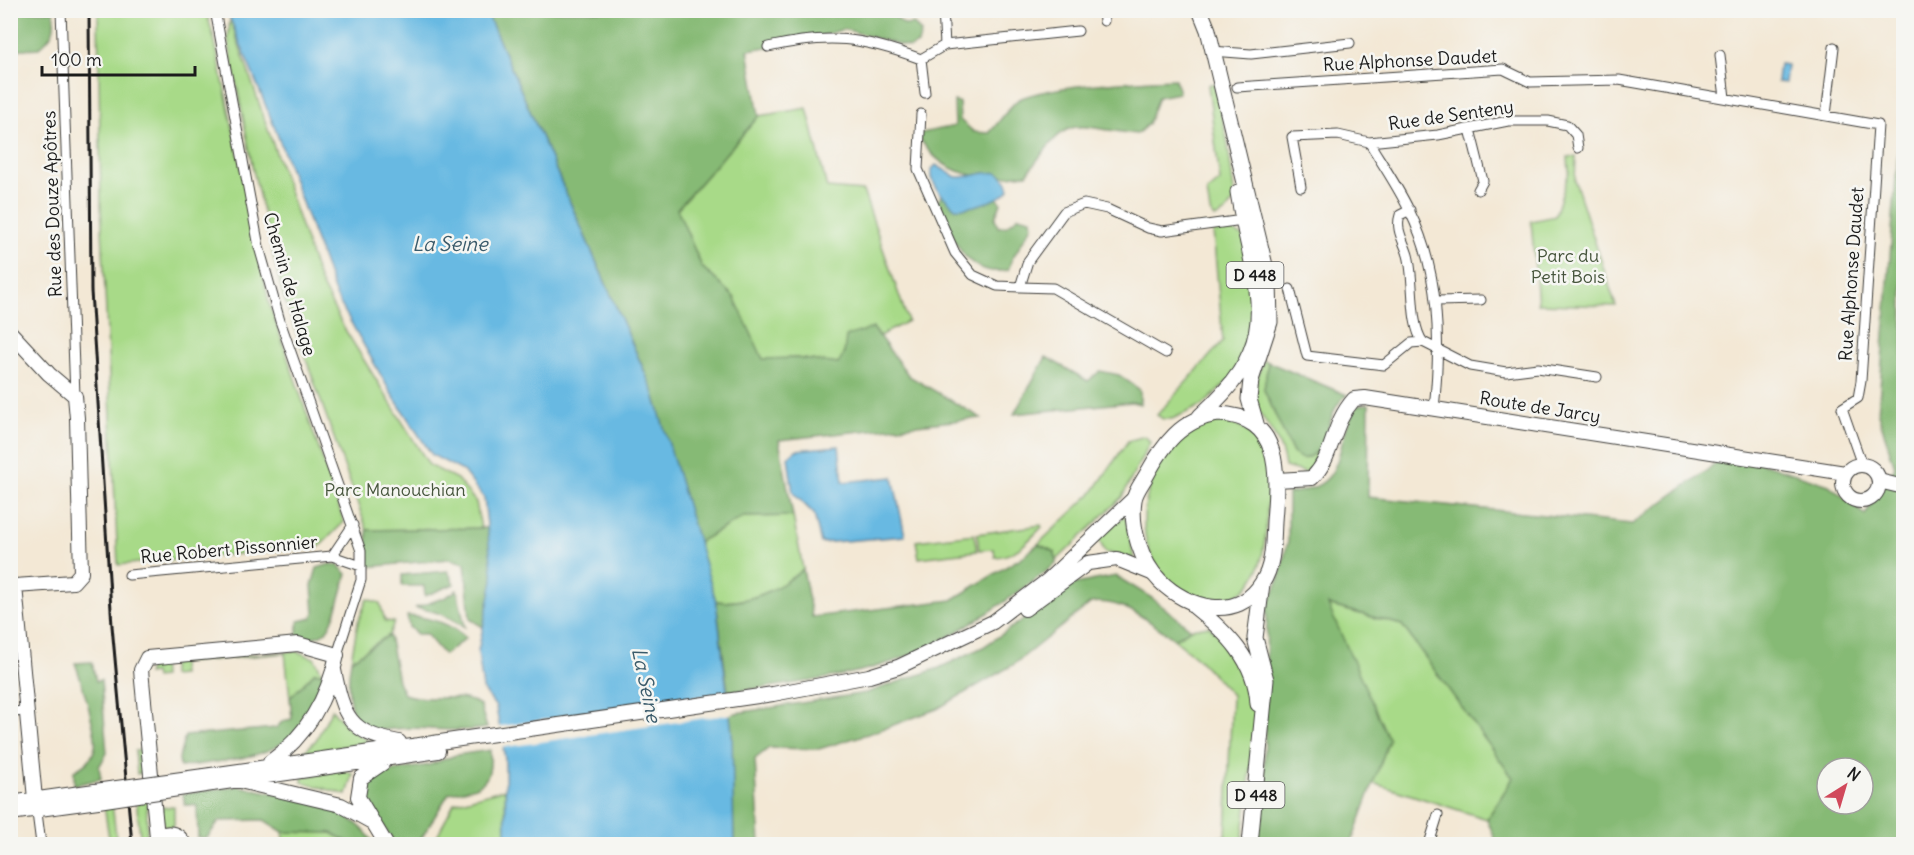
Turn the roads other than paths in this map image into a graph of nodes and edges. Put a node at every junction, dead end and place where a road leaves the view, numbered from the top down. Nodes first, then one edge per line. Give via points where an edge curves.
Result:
1 (61, 10) edge
2 (215, 10) edge
3 (943, 10) edge
4 (1102, 10) edge
5 (1200, 10) edge
6 (1104, 21) dead end
7 (1078, 31) dead end
8 (1350, 43) dead end
9 (945, 45) junction
10 (768, 47) dead end
11 (1834, 47) dead end
12 (1212, 51) junction
13 (1720, 55) dead end
14 (921, 59) junction
15 (1237, 87) dead end
16 (925, 93) dead end
17 (1725, 98) junction
18 (921, 114) dead end
19 (1226, 115) junction
20 (1826, 115) junction
21 (1470, 129) junction
22 (1369, 142) junction
23 (1578, 148) dead end
24 (1301, 187) dead end
25 (1478, 190) dead end
26 (1410, 210) junction
27 (1243, 220) junction
28 (1020, 287) junction
29 (1290, 289) dead end
30 (1481, 300) dead end
31 (1436, 301) junction
32 (10, 332) edge
33 (1423, 342) junction
34 (1439, 351) junction
35 (1166, 353) dead end
36 (1597, 377) dead end
37 (75, 396) junction
38 (1434, 409) junction
39 (1198, 417) junction
40 (1257, 427) junction
41 (1862, 465) junction
42 (1845, 472) junction
43 (1277, 480) junction
44 (1879, 481) junction
45 (1904, 487) edge
46 (1134, 498) junction
47 (353, 525) junction
48 (332, 556) junction
49 (361, 566) junction
50 (1154, 574) junction
51 (129, 575) dead end
52 (1262, 584) junction
53 (13, 586) edge
54 (1190, 603) junction
55 (338, 655) junction
56 (334, 670) junction
57 (773, 698) junction
58 (27, 710) junction
59 (10, 713) edge
60 (454, 744) junction
61 (416, 745) junction
62 (1260, 746) junction
63 (396, 758) junction
64 (266, 765) junction
65 (212, 779) junction
66 (233, 780) junction
67 (10, 803) edge
68 (36, 804) junction
69 (10, 813) edge
70 (1438, 815) dead end
71 (372, 822) junction
72 (155, 841) edge
73 (41, 844) edge
74 (184, 844) edge
75 (386, 844) edge
76 (1250, 844) edge
77 (1429, 844) edge

1 - 37 street, Rue des Douze Apôtres
2 - 47 street, Chemin de Halage via 259,247 280,321
3 - 9 street
4 - 6 street
5 - 12 main road, D 448
7 - 9 street
8 - 12 street via 1251,54
9 - 14 street
10 - 14 street via 803,39 839,37 880,44
11 - 20 street
12 - 19 main road, D 448
13 - 17 street
14 - 16 street
15 - 17 street, Rue Alphonse Daudet via 1503,69 1530,82 1619,80
17 - 20 street, Rue Alphonse Daudet
18 - 28 street via 918,169 955,253 973,275 997,286
19 - 27 main road, D 448
19 - 40 main road, D 448 via 1269,282 1270,322 1251,380 1249,399
20 - 41 street, Rue Alphonse Daudet via 1878,125 1861,381 1858,398 1842,408
21 - 22 street, Rue de Senteny
21 - 23 street, Rue de Senteny via 1508,121 1567,124 1576,135
21 - 25 street via 1483,182
22 - 24 street, Rue de Senteny via 1338,135 1292,137
22 - 26 street
26 - 31 street via 1426,250
26 - 33 street via 1400,215 1397,225 1413,281 1417,335
27 - 28 street via 1162,231 1084,204 1064,212 1028,261
27 - 39 main road, D 448 via 1260,317 1253,347 1239,375
28 - 35 street via 1053,288
29 - 33 street via 1307,356 1383,364 1411,343
30 - 31 street
31 - 34 street
32 - 37 main road
33 - 34 street
34 - 36 street via 1470,366 1506,372 1538,368
34 - 38 street
37 - 53 main road via 82,566 79,579
38 - 42 main road, Route de Jarcy
38 - 43 main road, Route de Jarcy via 1373,398 1354,399 1340,416 1329,453 1312,478
39 - 40 main road via 1231,414
39 - 46 main road via 1168,440
40 - 43 main road via 1269,443
41 - 42 main road
41 - 44 main road via 1873,470
42 - 44 main road via 1844,490 1854,499 1867,500 1873,496
43 - 52 main road via 1270,567
44 - 45 main road
46 - 50 main road via 1137,534
46 - 57 main road via 1048,580 993,622 897,667
47 - 48 street, Rue Robert Pissonnier
47 - 49 street, Chemin de Halage
48 - 49 street, Rue Robert Pissonnier
48 - 51 street, Rue Robert Pissonnier
49 - 55 street, Chemin de Halage via 361,580
50 - 54 main road via 1169,590
50 - 57 main road via 1117,559 1088,563 997,629 901,675 858,686
52 - 54 main road via 1231,606 1217,609
52 - 62 main road, D 448 via 1255,638 1266,680
53 - 58 main road
54 - 62 main road, D 448 via 1236,644 1250,668 1258,699
55 - 56 main road
55 - 72 main road via 298,644 155,656 145,661 141,670
56 - 61 main road via 340,703 353,723 378,738
56 - 64 main road via 304,733
57 - 60 main road
58 - 59 street
58 - 68 main road
60 - 61 main road
60 - 63 main road
61 - 64 main road
62 - 76 main road, D 448
63 - 66 main road
63 - 71 main road via 361,778 358,797
64 - 65 main road
65 - 66 main road
65 - 68 main road, bridge
66 - 71 main road via 340,806
67 - 68 main road
68 - 69 main road
68 - 73 street
70 - 77 street
71 - 75 main road
72 - 74 main road via 172,834

